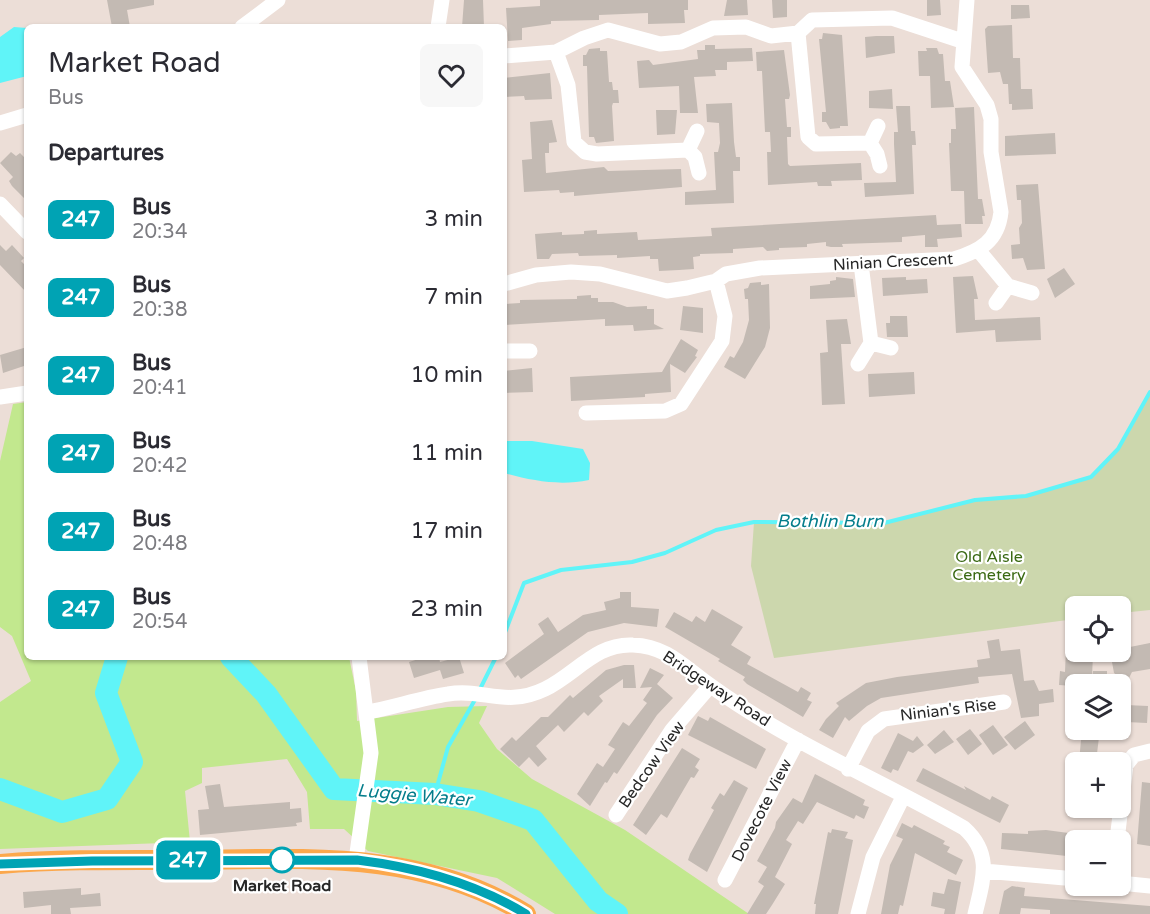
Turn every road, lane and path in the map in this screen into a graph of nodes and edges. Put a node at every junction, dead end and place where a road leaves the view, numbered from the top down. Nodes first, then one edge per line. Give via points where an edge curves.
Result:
1 (278, 0) edge
2 (442, 0) edge
3 (967, 0) edge
4 (246, 24) edge
5 (438, 24) edge
6 (798, 33) junction
7 (962, 41) junction
8 (556, 52) junction
9 (507, 56) edge
10 (24, 116) edge
11 (0, 123) edge
12 (878, 126) dead end
13 (697, 131) dead end
14 (870, 143) junction
15 (688, 150) junction
16 (880, 166) dead end
17 (699, 173) dead end
18 (0, 204) edge
19 (24, 229) edge
20 (979, 251) junction
21 (861, 264) junction
22 (716, 280) junction
23 (507, 283) edge
24 (1008, 286) junction
25 (1032, 293) dead end
26 (996, 303) dead end
27 (871, 343) junction
28 (891, 348) dead end
29 (507, 351) edge
30 (530, 351) dead end
31 (858, 364) dead end
32 (24, 393) edge
33 (0, 397) edge
34 (586, 413) dead end
35 (359, 660) edge
36 (710, 686) junction
37 (1004, 702) dead end
38 (368, 712) junction
39 (798, 740) junction
40 (1150, 751) edge
41 (848, 769) junction
42 (903, 796) junction
43 (616, 815) dead end
44 (1118, 830) edge
45 (357, 860) junction
46 (0, 864) edge
47 (984, 871) junction
48 (1065, 878) edge
49 (725, 880) dead end
50 (1131, 884) edge
51 (1150, 886) edge
52 (526, 914) edge
53 (858, 914) edge
54 (975, 914) edge

1 - 4 street
2 - 5 street
3 - 7 street
6 - 7 street via 812,20 892,18
6 - 8 street via 771,36 746,27 713,28 681,42 660,44 608,30
6 - 14 street via 808,137 816,144
7 - 20 street via 962,67 987,105 991,119 991,152 1001,212 993,235
8 - 9 street
8 - 15 street via 568,85 574,142 579,149 597,154
10 - 11 street
12 - 14 street
13 - 15 street
14 - 16 street
15 - 17 street via 695,157
18 - 19 street
20 - 21 street, Ninian Crescent via 954,259
20 - 24 street
21 - 22 street, Ninian Crescent via 760,268 726,274
21 - 27 street
22 - 23 street, Ninian Crescent via 667,291 600,274 572,272 536,275
22 - 34 street via 725,316 722,341 681,404 665,411
24 - 25 street
24 - 26 street
27 - 28 street
27 - 31 street
29 - 30 street
32 - 33 street
35 - 38 street
36 - 38 street, Bridgeway Road via 668,653 623,645 597,653 546,688 523,696 497,698 460,693
36 - 39 street, Bridgeway Road
36 - 43 street, Bedcow View via 672,730
37 - 41 street, Ninian's Rise via 884,719 868,731
38 - 45 street via 369,782
39 - 41 street, Bridgeway Road
39 - 49 street, Dovecote View
40 - 44 street via 1134,755 1126,765
41 - 42 street, Bridgeway Road
42 - 47 street, Bridgeway Road via 964,828 978,842
42 - 53 street via 870,864
45 - 46 main road
45 - 52 main road via 444,877
47 - 48 street
47 - 54 street, Bridgeway Road
50 - 51 street

